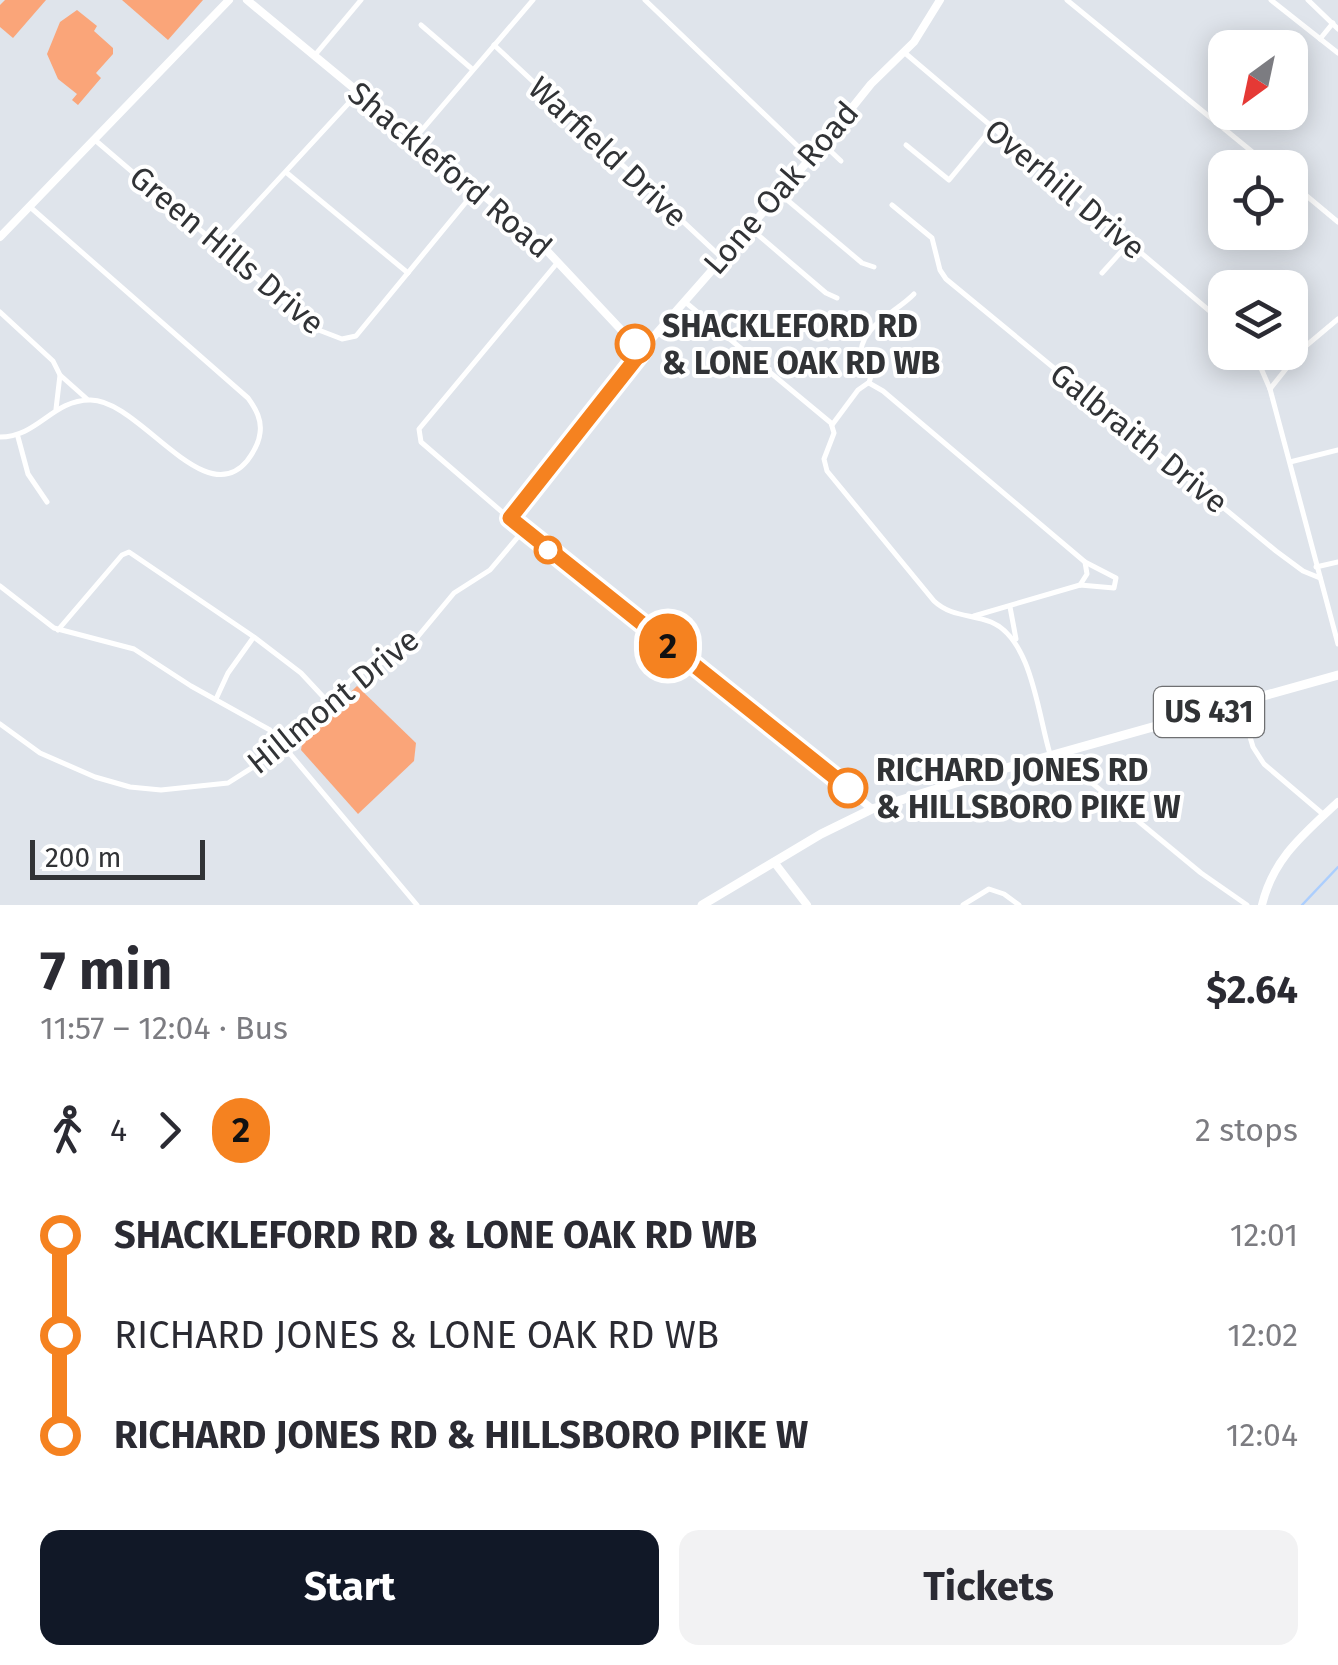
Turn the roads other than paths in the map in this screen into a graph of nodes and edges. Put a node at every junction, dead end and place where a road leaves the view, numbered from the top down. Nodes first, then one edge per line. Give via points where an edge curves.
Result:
1 (228, 0) edge
2 (247, 0) edge
3 (267, 0) edge
4 (363, 0) edge
5 (532, 0) edge
6 (645, 0) edge
7 (940, 0) edge
8 (1068, 0) edge
9 (1272, 0) edge
10 (1308, 0) edge
11 (372, 6) dead end
12 (259, 10) junction
13 (421, 25) dead end
14 (1335, 26) edge
15 (1320, 39) junction
16 (494, 45) junction
17 (1338, 52) edge
18 (905, 53) junction
19 (315, 56) junction
20 (473, 69) junction
21 (360, 92) junction
22 (992, 128) junction
23 (416, 137) junction
24 (95, 140) junction
25 (823, 144) junction
26 (906, 145) dead end
27 (1250, 150) edge
28 (810, 158) junction
29 (840, 161) dead end
30 (287, 173) junction
31 (477, 188) junction
32 (779, 194) junction
33 (1308, 197) edge
34 (892, 204) dead end
35 (30, 206) junction
36 (1338, 222) edge
37 (749, 227) junction
38 (0, 237) edge
39 (1129, 242) junction
40 (218, 245) junction
41 (722, 258) junction
42 (558, 262) junction
43 (874, 267) dead end
44 (1102, 273) dead end
45 (408, 274) junction
46 (914, 294) dead end
47 (837, 298) dead end
48 (684, 301) junction
49 (1208, 309) edge
50 (0, 312) edge
51 (1338, 320) edge
52 (642, 351) junction
53 (1262, 370) edge
54 (60, 375) junction
55 (869, 383) junction
56 (1270, 389) junction
57 (87, 400) junction
58 (56, 409) junction
59 (832, 425) junction
60 (0, 437) edge
61 (18, 437) junction
62 (1338, 450) edge
63 (1290, 462) junction
64 (47, 502) dead end
65 (510, 518) junction
66 (523, 531) junction
67 (1085, 562) junction
68 (1338, 562) edge
69 (1316, 567) junction
70 (1320, 578) junction
71 (1080, 585) junction
72 (0, 586) edge
73 (1010, 607) junction
74 (972, 617) junction
75 (58, 630) junction
76 (254, 638) junction
77 (1016, 642) junction
78 (1338, 644) edge
79 (1338, 675) edge
80 (216, 699) junction
81 (328, 702) junction
82 (1240, 703) junction
83 (0, 724) edge
84 (284, 744) junction
85 (1053, 755) junction
86 (1338, 802) edge
87 (872, 809) junction
88 (1324, 815) junction
89 (774, 862) junction
90 (417, 905) edge
91 (702, 905) edge
92 (807, 905) edge
93 (963, 905) edge
94 (1018, 905) edge
95 (1247, 905) edge
96 (1262, 905) edge

1 - 24 street
2 - 12 street, Shackleford Road
3 - 12 street
4 - 11 street
4 - 19 street
5 - 16 street
6 - 28 street
7 - 18 street, Lone Oak Road
8 - 27 street
9 - 15 street
10 - 14 street
12 - 19 street, Shackleford Road
13 - 20 street
14 - 15 street
15 - 17 street
16 - 20 street
16 - 41 street, Warfield Drive
18 - 22 street, Overhill Drive
18 - 25 street, Lone Oak Road
19 - 21 street, Shackleford Road
20 - 23 street
21 - 23 street, Shackleford Road
21 - 30 street
22 - 26 street via 949,180
22 - 39 street, Overhill Drive
23 - 31 street, Shackleford Road
24 - 35 street
24 - 40 street, Green Hills Drive
25 - 28 street, Lone Oak Road
25 - 29 street
28 - 32 street, Lone Oak Road
30 - 40 street
30 - 45 street
31 - 42 street, Shackleford Road
31 - 45 street, Green Hills Drive
32 - 37 street, Lone Oak Road
32 - 43 street
33 - 36 street
34 - 70 street, Galbraith Drive via 932,238 940,270 962,292 1276,551
35 - 38 street
35 - 57 street via 248,398 261,432 247,460 231,472 203,473 128,414
37 - 41 street, Lone Oak Road
37 - 47 street
39 - 44 street
39 - 49 street, Overhill Drive
40 - 45 street, Green Hills Drive via 316,330 342,340 356,336
41 - 48 street, Lone Oak Road
42 - 52 street, Shackleford Road
42 - 65 street via 419,428 421,442
46 - 55 street via 862,342 861,351 874,365
48 - 52 street, Lone Oak Road
48 - 59 street
50 - 54 street via 38,344
51 - 56 street via 1301,350
52 - 65 street, Lone Oak Road
53 - 56 street
54 - 57 street
54 - 58 street
55 - 59 street
55 - 67 street
56 - 63 street
57 - 58 street
58 - 61 street
59 - 74 street via 824,461 829,474 930,597 950,613
60 - 61 street
61 - 64 street via 28,474
62 - 63 street
63 - 69 street
65 - 66 street
66 - 81 street, Hillmont Drive via 490,570 454,593 405,652 358,674
66 - 87 street
67 - 71 street
67 - 71 street via 1112,574 1117,584
68 - 69 street
69 - 70 street
70 - 78 street
71 - 73 street
72 - 75 street
73 - 74 street
73 - 77 street
74 - 77 street via 995,624
75 - 76 street via 122,555 136,555
75 - 80 street via 134,649
76 - 80 street
76 - 81 street
77 - 85 street
79 - 82 main road, US 431
80 - 84 street via 251,716
81 - 84 street, Hillmont Drive
82 - 85 main road, US 431
82 - 88 street via 1264,764
83 - 84 street, Hillmont Drive via 40,753 94,778 160,790 228,783
84 - 90 street
85 - 87 main road, US 431
85 - 95 street
86 - 88 street
87 - 89 main road, US 431
88 - 96 street via 1275,866
89 - 91 main road, US 431
89 - 92 street
93 - 94 street via 989,889

